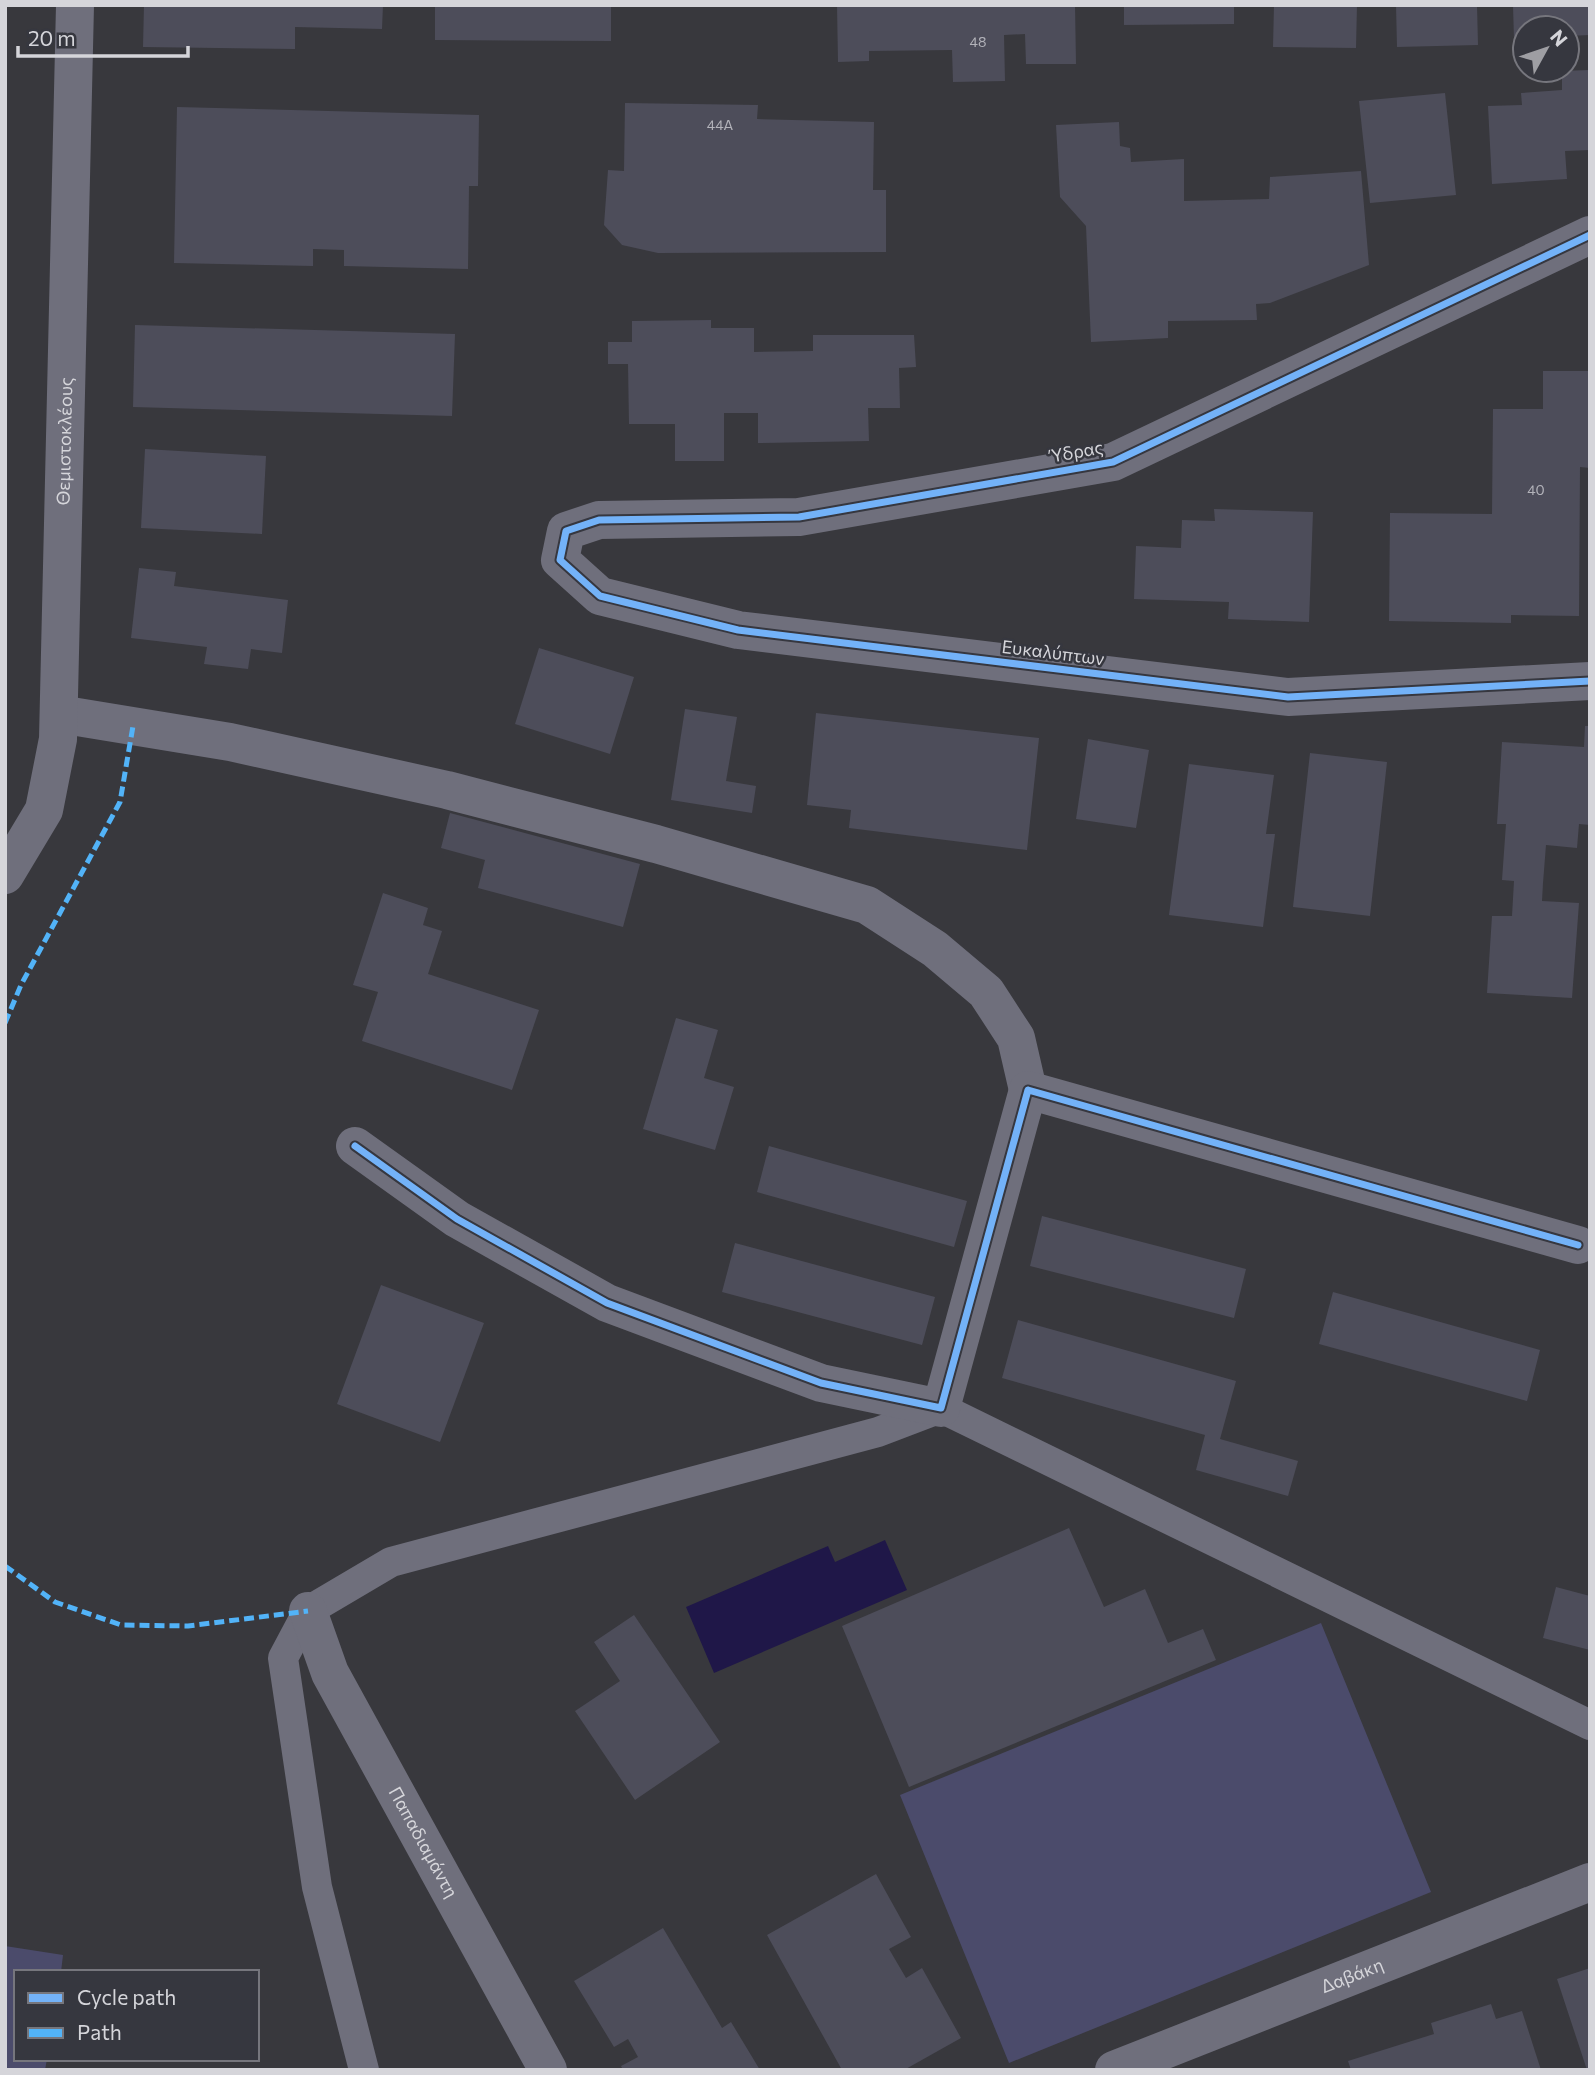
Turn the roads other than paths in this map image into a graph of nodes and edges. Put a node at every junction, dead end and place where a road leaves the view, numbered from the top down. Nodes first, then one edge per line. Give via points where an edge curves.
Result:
1 (75, 5) edge
2 (1590, 234) edge
3 (566, 531) joint
4 (1590, 681) edge
5 (59, 714) junction
6 (7, 869) edge
7 (1028, 1090) junction
8 (355, 1146) dead end
9 (1578, 1245) dead end
10 (941, 1408) junction
11 (308, 1611) junction
12 (1590, 1725) edge
13 (1590, 1882) edge
14 (364, 2070) edge
15 (548, 2070) edge
16 (1114, 2070) edge

1 - 5 street, Θεμιστοκλέους
2 - 3 street, Ύδρας via 1113,461 799,517 599,520
3 - 4 street, Ευκαλύπτων via 560,561 600,596 738,630 1288,697
5 - 6 street, Θεμιστοκλέους via 44,810
5 - 7 street via 230,742 447,790 867,905 935,949 986,992 1017,1038
7 - 9 street
7 - 10 street
8 - 10 street via 457,1219 607,1303 821,1383
10 - 11 lane via 878,1432 391,1562
10 - 12 lane
11 - 14 lane via 283,1658 317,1887
11 - 15 street, Παπαδιαμάντη via 330,1673
13 - 16 street, Δαβάκη

